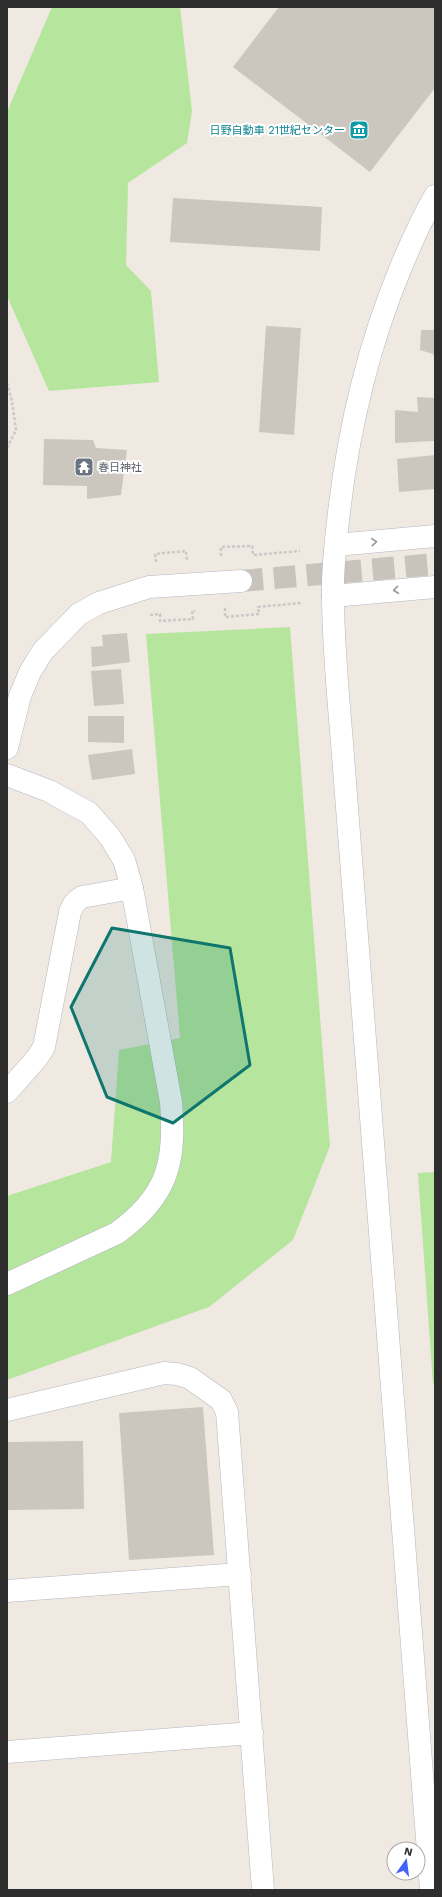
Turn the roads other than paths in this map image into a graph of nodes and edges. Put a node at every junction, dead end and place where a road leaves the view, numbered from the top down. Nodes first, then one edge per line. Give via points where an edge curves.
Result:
1 (435, 196) edge
2 (435, 536) edge
3 (336, 545) junction
4 (242, 581) tunnel mouth
5 (435, 587) edge
6 (333, 596) junction
7 (7, 748) edge
8 (7, 775) edge
9 (132, 888) junction
10 (7, 1092) edge
11 (7, 1284) edge
12 (7, 1410) edge
13 (240, 1574) junction
14 (7, 1591) edge
15 (252, 1733) junction
16 (7, 1752) edge
17 (263, 1890) edge
18 (430, 1890) edge
19 (435, 1890) edge

1 - 3 street via 402,264 369,354 345,464
3 -> 2 street
3 - 6 street
4 - 7 street via 149,587 99,603 79,614 43,651 30,672 20,696
5 -> 6 street
6 - 18 street
8 - 9 street via 49,791 89,812 110,837 124,860
9 - 10 street via 82,897 76,901 70,912 44,1047
9 - 11 street via 171,1102 172,1154 167,1174 143,1211 117,1233
12 - 13 street via 164,1373 190,1378 221,1400 227,1412
13 - 14 street
13 - 15 street
15 - 16 street
15 - 17 street
18 - 19 street

